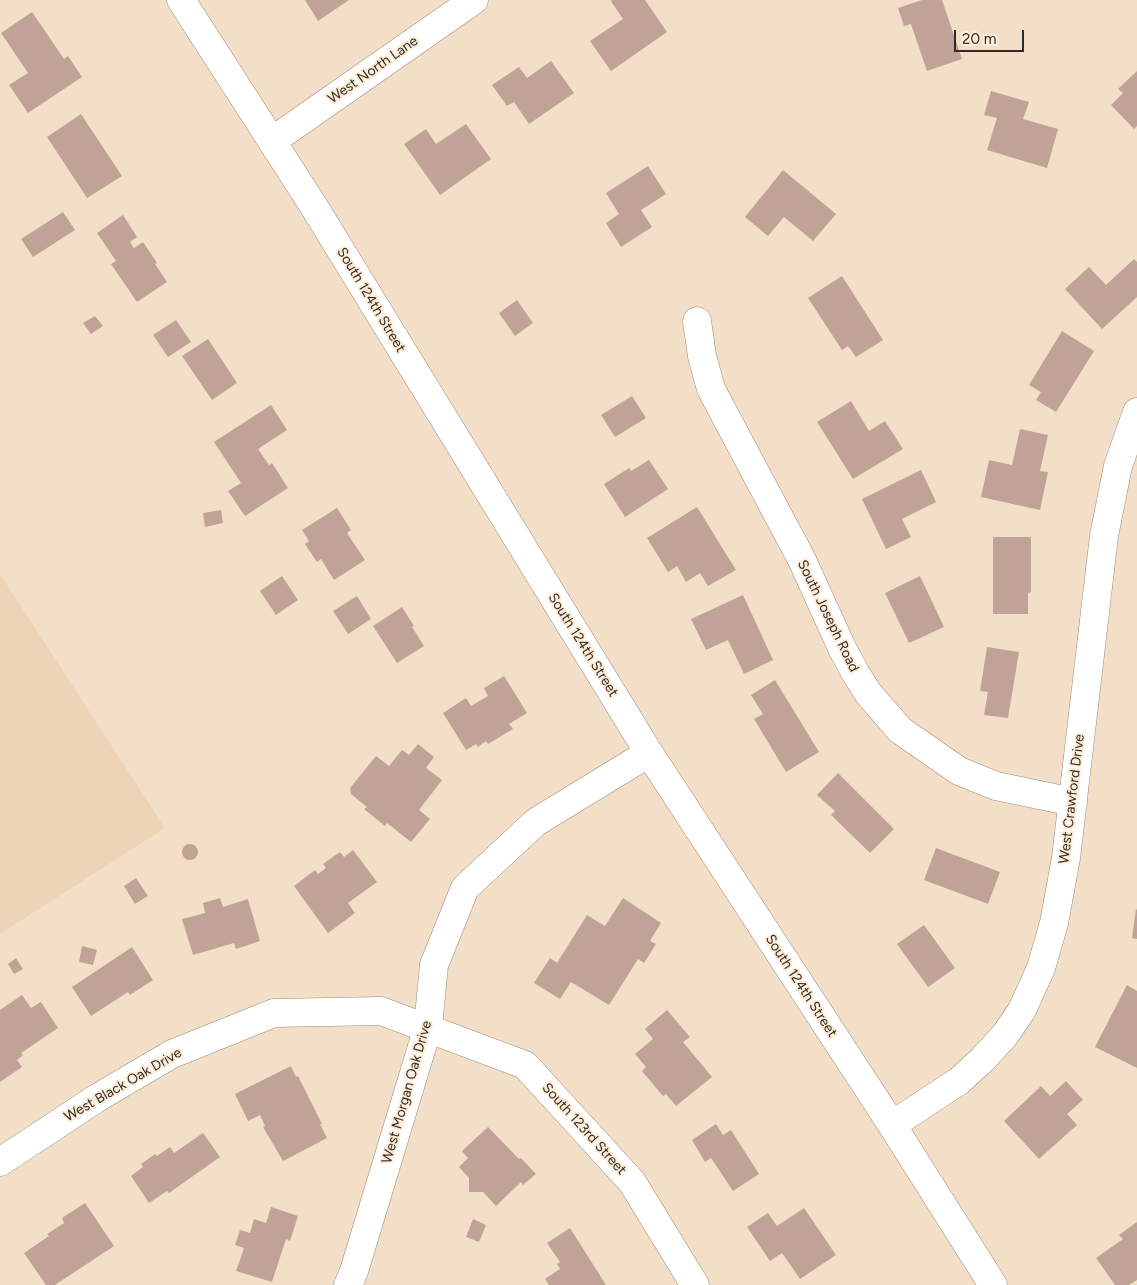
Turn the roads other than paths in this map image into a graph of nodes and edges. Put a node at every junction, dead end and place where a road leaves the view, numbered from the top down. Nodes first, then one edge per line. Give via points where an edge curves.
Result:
1 (181, 0) edge
2 (474, 0) edge
3 (272, 140) junction
4 (697, 321) dead end
5 (1137, 412) edge
6 (649, 753) junction
7 (1073, 802) junction
8 (428, 1027) junction
9 (892, 1125) junction
10 (0, 1162) edge
11 (348, 1285) edge
12 (695, 1285) edge
13 (993, 1285) edge

1 - 3 street, South 124th Street
2 - 3 street, West North Lane
3 - 6 street, South 124th Street
4 - 7 street, South Joseph Road via 711,389 802,560 842,648 885,715 900,730 960,771 996,786
5 - 7 street, West Crawford Drive via 1118,466 1104,536
6 - 8 street, West Morgan Oak Drive via 536,822 465,888 434,966
6 - 9 street, South 124th Street
7 - 9 street, West Crawford Drive via 1054,923 1022,1010 982,1060 959,1081
8 - 10 street, West Black Oak Drive via 382,1011 274,1013 172,1054 97,1098
8 - 11 street, West Morgan Oak Drive
8 - 12 street, South 123rd Street via 525,1065 632,1182
9 - 13 street, South 124th Street

